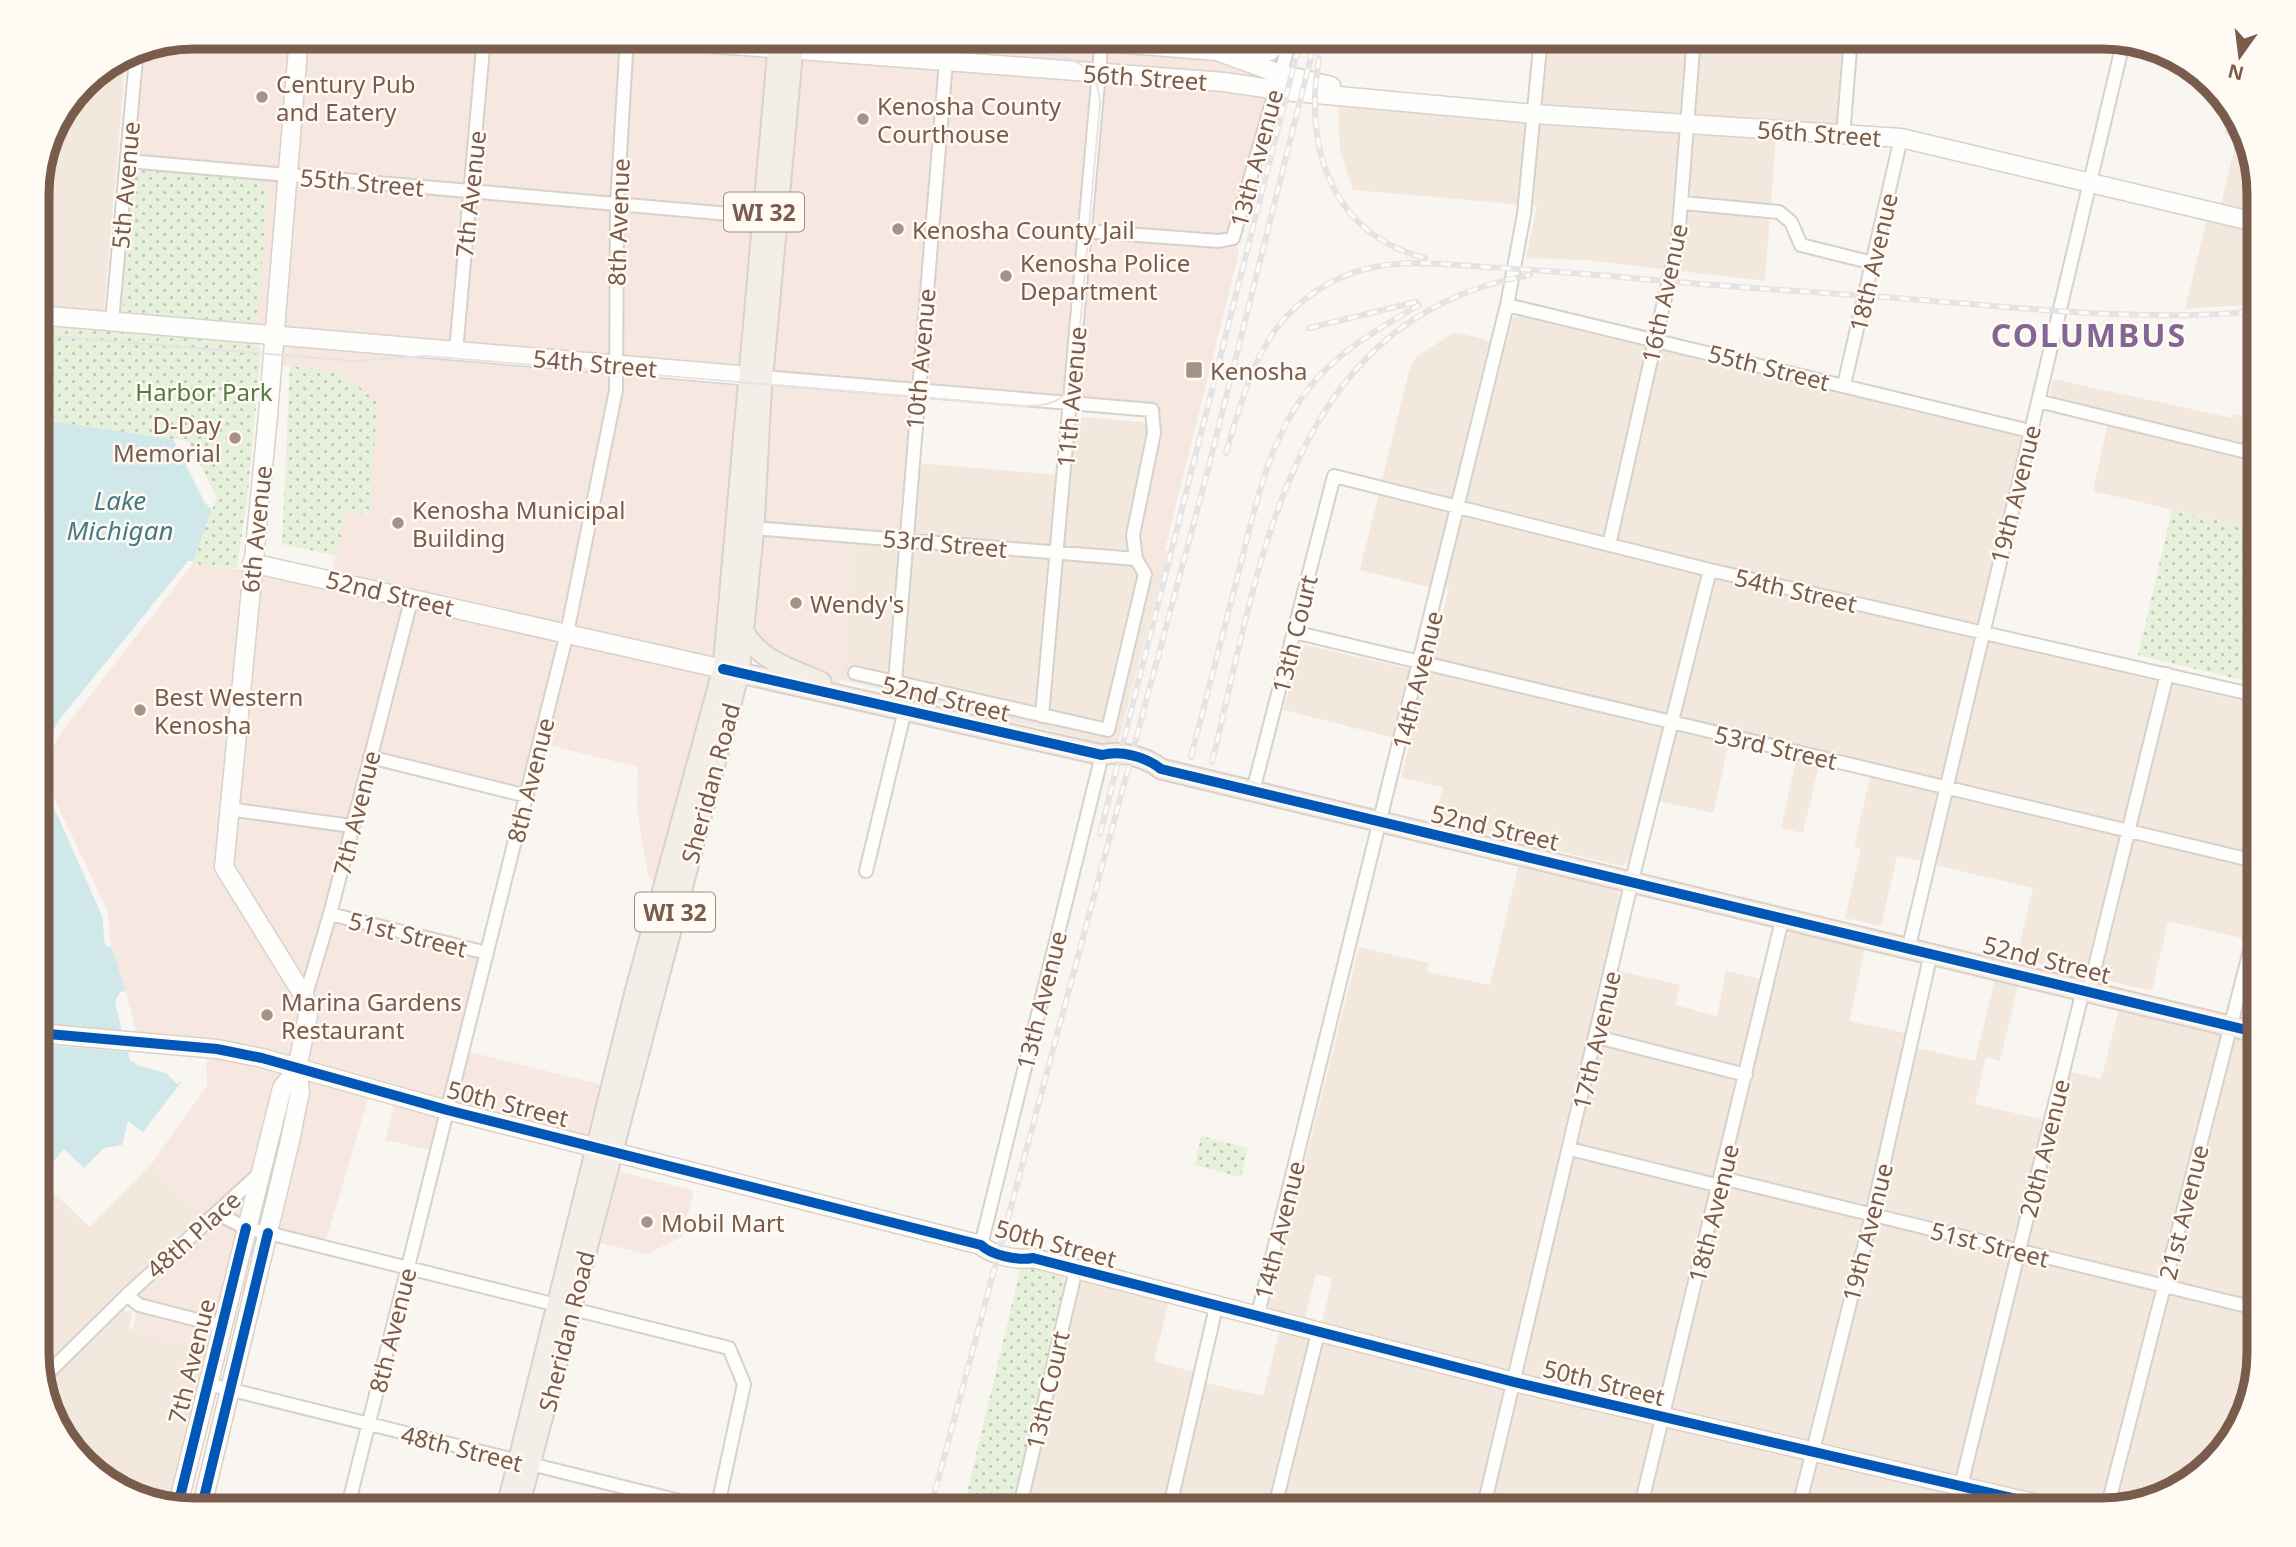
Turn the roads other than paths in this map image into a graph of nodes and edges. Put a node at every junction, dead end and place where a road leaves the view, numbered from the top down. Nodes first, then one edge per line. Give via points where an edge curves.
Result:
1 (298, 49) edge
2 (483, 49) edge
3 (625, 49) edge
4 (785, 49) edge
5 (785, 49) edge
6 (839, 49) edge
7 (947, 49) edge
8 (1101, 49) edge
9 (1187, 49) edge
10 (1277, 49) edge
11 (1287, 49) edge
12 (1540, 49) edge
13 (1693, 49) edge
14 (1850, 49) edge
15 (2121, 50) edge
16 (1229, 54) junction
17 (136, 61) edge
18 (946, 61) junction
19 (1100, 74) junction
20 (1277, 82) junction
21 (1534, 114) junction
22 (1688, 125) junction
23 (1843, 136) junction
24 (1901, 138) junction
25 (128, 161) junction
26 (287, 175) junction
27 (2089, 183) junction
28 (470, 191) junction
29 (1683, 203) junction
30 (617, 204) junction
31 (764, 217) junction
32 (2247, 220) edge
33 (1085, 231) junction
34 (1873, 263) junction
35 (1507, 305) junction
36 (49, 316) edge
37 (112, 321) junction
38 (274, 334) junction
39 (1655, 340) junction
40 (456, 351) junction
41 (615, 366) junction
42 (756, 377) junction
43 (1844, 385) junction
44 (917, 391) junction
45 (2038, 401) junction
46 (1070, 403) junction
47 (2030, 430) junction
48 (2247, 452) edge
49 (1334, 477) joint
50 (1459, 508) junction
51 (754, 528) junction
52 (906, 539) junction
53 (1609, 545) junction
54 (1058, 554) junction
55 (1136, 559) junction
56 (252, 563) junction
57 (1710, 570) junction
58 (412, 597) junction
59 (1982, 631) junction
60 (744, 632) junction
61 (1294, 632) junction
62 (567, 633) junction
63 (1421, 663) junction
64 (731, 671) junction
65 (855, 673) dead end
66 (2167, 674) junction
67 (895, 682) junction
68 (2247, 693) edge
69 (853, 698) junction
70 (905, 710) junction
71 (1042, 716) junction
72 (1672, 723) junction
73 (1102, 755) junction
74 (370, 757) junction
75 (1945, 787) junction
76 (1253, 791) junction
77 (527, 796) junction
78 (228, 809) junction
79 (1382, 822) junction
80 (352, 826) junction
81 (2129, 829) junction
82 (2247, 859) edge
83 (866, 871) dead end
84 (1632, 880) junction
85 (330, 914) junction
86 (1783, 916) junction
87 (1909, 946) junction
88 (487, 953) junction
89 (1931, 953) junction
90 (2247, 961) edge
91 (2086, 991) junction
92 (305, 998) junction
93 (2230, 1026) junction
94 (2247, 1030) edge
95 (49, 1034) edge
96 (1597, 1037) junction
97 (297, 1069) junction
98 (1746, 1075) junction
99 (447, 1110) junction
100 (604, 1149) junction
101 (1570, 1149) junction
102 (260, 1174) junction
103 (1721, 1182) junction
104 (216, 1213) junction
105 (1872, 1215) junction
106 (246, 1227) junction
107 (268, 1233) junction
108 (981, 1245) junction
109 (2018, 1251) junction
110 (408, 1268) junction
111 (1076, 1269) junction
112 (2165, 1286) junction
113 (127, 1295) junction
114 (566, 1306) junction
115 (2247, 1306) edge
116 (1216, 1307) junction
117 (1257, 1318) junction
118 (221, 1326) junction
119 (1318, 1333) junction
120 (50, 1371) edge
121 (1514, 1382) junction
122 (208, 1384) junction
123 (232, 1391) junction
124 (1662, 1418) junction
125 (369, 1425) junction
126 (1813, 1454) junction
127 (525, 1464) junction
128 (1961, 1487) junction
129 (180, 1497) edge
130 (204, 1498) edge
131 (350, 1498) edge
132 (509, 1498) edge
133 (521, 1498) edge
134 (666, 1498) edge
135 (719, 1498) edge
136 (1021, 1498) edge
137 (1172, 1498) edge
138 (1277, 1498) edge
139 (1486, 1498) edge
140 (1643, 1498) edge
141 (1801, 1498) edge
142 (1958, 1498) edge
143 (2010, 1498) edge
144 (2110, 1498) edge

1 - 26 street, 6th Avenue
2 - 28 street, 7th Avenue
3 - 30 street, 8th Avenue
4 - 31 main road, Sheridan Road / WI 32
5 - 42 main road, Sheridan Road / WI 32
6 - 18 street, 56th Street
7 - 18 street, 10th Avenue
8 - 19 street, 11th Avenue
9 - 16 street, 56th Street
10 - 16 street, 13th Avenue via 1270,55
11 - 20 street, 13th Avenue
12 - 21 street, 14th Avenue
13 - 22 street, 16th Avenue
14 - 23 street
15 - 27 street, 19th Avenue
16 - 20 street, 56th Street
17 - 25 street, 5th Avenue
18 - 19 street, 56th Street
18 - 44 street, 10th Avenue
19 - 20 street, 56th Street
19 - 33 street, 11th Avenue
20 - 21 street, 56th Street via 1371,98
20 - 33 street, 13th Avenue via 1232,239
21 - 22 street, 56th Street
21 - 35 street, 14th Avenue via 1524,214
22 - 23 street, 56th Street
22 - 29 street, 16th Avenue
23 - 24 street, 56th Street
24 - 27 street, 56th Street
24 - 34 street, 18th Avenue
25 - 26 street, 55th Street
25 - 37 street, 5th Avenue
26 - 28 street, 55th Street
26 - 38 street, 6th Avenue
27 - 32 street, 56th Street
27 - 45 street, 19th Avenue
28 - 30 street, 55th Street
28 - 40 street, 7th Avenue
29 - 34 street via 1779,212 1791,222 1801,245
29 - 39 street, 16th Avenue
30 - 31 street, 55th Street
30 - 41 street, 8th Avenue
31 - 42 main road, Sheridan Road / WI 32
33 - 46 street, 11th Avenue
34 - 43 street, 18th Avenue
35 - 39 street, 55th Street
35 - 50 street, 14th Avenue
36 - 37 street, 54th Street
37 - 38 street, 54th Street
38 - 40 street, 54th Street
38 - 56 street, 6th Avenue
39 - 43 street, 55th Street
39 - 53 street, 16th Avenue
40 - 41 street, 54th Street
41 - 42 street, 54th Street
41 - 62 street, 8th Avenue via 616,390
42 - 44 street, 54th Street
42 - 51 main road, Sheridan Road / WI 32
42 - 64 main road, Sheridan Road / WI 32
43 - 47 street, 55th Street
44 - 46 street, 54th Street
44 - 52 street, 10th Avenue
45 - 47 street, 19th Avenue
45 - 48 street
46 - 54 street, 11th Avenue
46 - 55 street, 54th Street via 1152,410 1154,433 1133,535
47 - 59 street, 19th Avenue
49 - 50 street, 54th Street
49 - 61 street, 13th Court
50 - 53 street, 54th Street
50 - 63 street, 14th Avenue
51 - 52 street, 53rd Street
51 - 60 main road, Sheridan Road / WI 32
52 - 54 street, 53rd Street
52 - 67 street, 10th Avenue
53 - 57 street, 54th Street
54 - 55 street, 53rd Street
54 - 71 street, 11th Avenue
55 - 71 street via 1145,574 1108,730
56 - 58 street, 52nd Street
56 - 78 street, 6th Avenue
57 - 59 street, 54th Street
57 - 72 street, 17th Avenue
58 - 62 street, 52nd Street
58 - 74 street, 7th Avenue
59 - 66 street, 54th Street
59 - 75 street, 19th Avenue
60 - 64 main road, Sheridan Road / WI 32
60 - 69 main road via 764,656
61 - 63 street, 53rd Street
61 - 76 street, 13th Court
62 - 64 street, 52nd Street
62 - 77 street, 8th Avenue
63 - 72 street, 53rd Street
63 - 79 street, 14th Avenue
64 - 69 main road, 52nd Street
64 - 100 main road, Sheridan Road / WI 32
65 - 67 street
66 - 68 street, 54th Street
66 - 81 street, 20th Avenue
67 - 71 street
69 - 70 main road, 52nd Street
70 - 73 main road, 52nd Street
70 - 83 street
72 - 75 street, 53rd Street
72 - 84 street, 17th Avenue
73 - 76 main road, 52nd Street via 1110,764 1148,773 1161,769
73 - 108 street, 13th Avenue
74 - 77 street
74 - 80 street, 7th Avenue
75 - 81 street, 53rd Street
75 - 87 street, 19th Avenue
76 - 79 main road, 52nd Street
77 - 88 street, 8th Avenue
78 - 80 street
78 - 92 street, 6th Avenue via 224,867
79 - 84 main road, 52nd Street
79 - 117 street, 14th Avenue
80 - 85 street, 7th Avenue
81 - 82 street, 53rd Street
81 - 91 street, 20th Avenue
84 - 86 main road, 52nd Street
84 - 96 street, 17th Avenue
85 - 88 street, 51st Street
85 - 92 street, 7th Avenue
86 - 87 main road, 52nd Street
86 - 98 street, 18th Avenue
87 - 89 main road, 52nd Street
88 - 99 street, 8th Avenue
89 - 91 main road, 52nd Street
89 - 105 street, 19th Avenue
90 - 93 street, 21st Avenue
91 - 93 main road, 52nd Street
91 - 109 street, 20th Avenue
92 - 97 street, 7th Avenue via 308,1015
93 - 94 main road, 52nd Street
93 - 112 street, 21st Avenue
95 - 97 street, 50th Street via 180,1046 262,1058
96 - 98 street
96 - 101 street, 17th Avenue
97 - 99 street, 50th Street
97 - 102 street, 7th Avenue via 282,1088
97 - 107 street, 7th Avenue via 300,1092
98 - 103 street, 18th Avenue
99 - 100 street, 50th Street
99 - 110 street, 8th Avenue
100 - 108 street, 50th Street
100 - 114 main road, Sheridan Road / WI 32
101 - 103 street, 51st Street
101 - 121 street, 17th Avenue
102 - 104 street, 48th Place
102 - 106 street, 7th Avenue
103 - 105 street, 51st Street
103 - 124 street, 18th Avenue
104 - 106 street
104 - 113 street, 48th Place
105 - 109 street, 51st Street
105 - 126 street, 19th Avenue
106 - 107 street
106 - 118 street, 7th Avenue
107 - 110 street
107 - 123 street, 7th Avenue
108 - 111 street, 50th Street via 988,1241
109 - 112 street, 51st Street
109 - 128 street, 20th Avenue
110 - 114 street
110 - 125 street, 8th Avenue
111 - 116 street, 50th Street
111 - 136 street, 13th Court
112 - 115 street, 51st Street
112 - 144 street, 21st Avenue
113 - 118 street via 139,1305
113 - 120 street
114 - 127 main road, Sheridan Road / WI 32
114 - 135 street via 729,1348 744,1384
116 - 117 street, 50th Street
116 - 137 street, 14th Avenue
117 - 119 street, 50th Street
118 - 122 street, 7th Avenue
119 - 121 street, 50th Street
119 - 138 street
121 - 124 street, 50th Street
121 - 139 street, 17th Avenue
122 - 123 street, 48th Street
122 - 129 street, 7th Avenue
123 - 125 street, 48th Street
123 - 130 street, 7th Avenue
124 - 126 street, 50th Street
124 - 140 street, 18th Avenue
125 - 127 street, 48th Street
125 - 131 street, 8th Avenue
126 - 128 street, 50th Street
126 - 141 street, 19th Avenue
127 - 132 main road, Sheridan Road / WI 32
127 - 133 main road, Sheridan Road / WI 32
127 - 134 street, 48th Street
128 - 142 street, 20th Avenue
128 - 143 street, 50th Street

